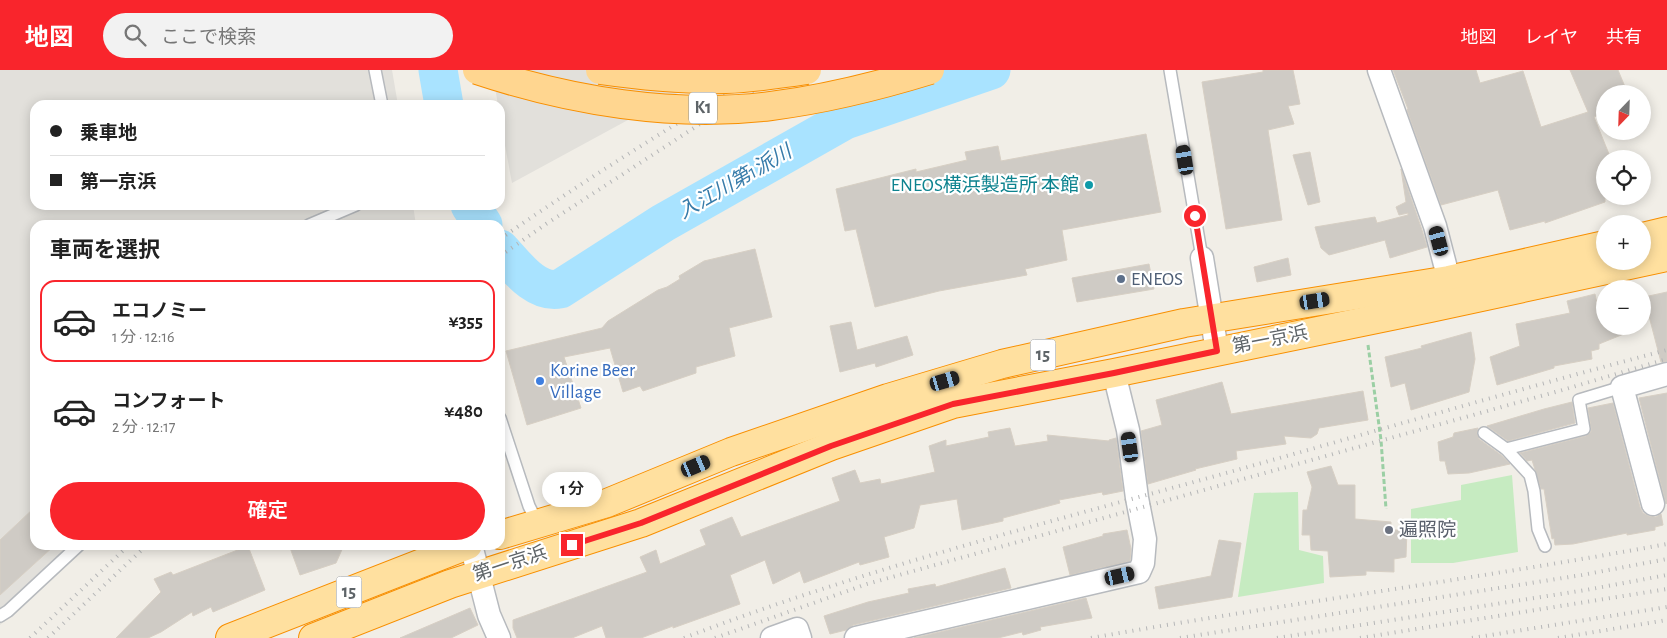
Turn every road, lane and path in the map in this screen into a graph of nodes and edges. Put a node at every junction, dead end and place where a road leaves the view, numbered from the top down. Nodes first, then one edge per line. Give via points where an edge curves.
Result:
1 (375, 70) edge
2 (477, 70) edge
3 (600, 70) edge
4 (807, 70) edge
5 (930, 70) edge
6 (1170, 70) edge
7 (1379, 70) edge
8 (381, 100) edge
9 (344, 210) edge
10 (320, 220) edge
11 (1667, 231) edge
12 (1651, 235) edge
13 (1596, 247) edge
14 (1667, 257) edge
15 (1202, 258) joint
16 (1449, 280) junction
17 (1212, 319) junction
18 (1367, 345) dead end
19 (1217, 351) junction
20 (1114, 373) junction
21 (1667, 374) edge
22 (1622, 387) junction
23 (505, 433) edge
24 (1484, 433) dead end
25 (1506, 449) junction
26 (1652, 504) dead end
27 (1386, 510) dead end
28 (538, 524) junction
29 (505, 534) edge
30 (1545, 546) dead end
31 (74, 550) edge
32 (457, 550) edge
33 (472, 550) edge
34 (479, 574) junction
35 (0, 616) edge
36 (230, 638) edge
37 (313, 638) edge
38 (499, 638) edge
39 (772, 638) edge
40 (800, 638) edge
41 (856, 638) edge

1 - 8 lane
2 - 5 highway, K1, bridge via 513,82 598,100 640,106 700,108 770,106 817,99
3 - 4 highway, K1, bridge via 686,79 728,79
6 - 15 lane
7 - 16 street via 1435,226
9 - 10 lane
11 - 12 highway
13 - 16 highway, 第一京浜 / 15
14 - 19 highway, 第一京浜 / 15
15 - 17 street
16 - 17 highway, 第一京浜 / 15
17 - 19 street
17 - 28 highway, 第一京浜 / 15 via 1002,364 888,398 731,452 607,503
18 - 27 path via 1381,440
19 - 20 highway, 第一京浜 / 15
20 - 34 highway, 第一京浜 / 15 via 953,404 831,446 641,523
20 - 41 street via 1128,430 1145,539 1139,572
21 - 22 street
22 - 25 lane via 1578,400 1584,430
22 - 26 street
23 - 28 lane
24 - 25 lane
25 - 30 lane via 1530,475 1538,529
28 - 29 highway, 第一京浜 / 15
31 - 35 lane
32 - 36 highway, 第一京浜 / 15
33 - 34 street
34 - 37 highway, 第一京浜 / 15
34 - 38 street via 489,615
39 - 40 street via 797,629

